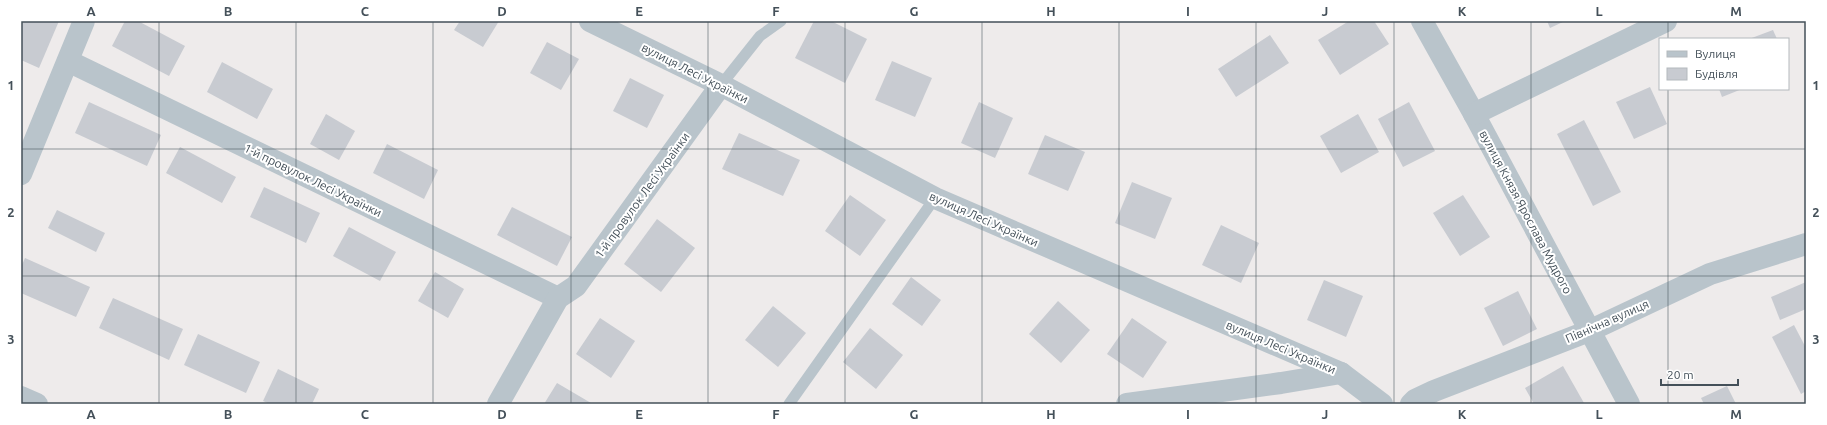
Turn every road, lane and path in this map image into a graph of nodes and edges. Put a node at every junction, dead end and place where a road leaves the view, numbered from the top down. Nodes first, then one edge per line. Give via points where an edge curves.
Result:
1 (84, 21) edge
2 (590, 21) edge
3 (781, 21) edge
4 (1422, 21) edge
5 (1666, 21) edge
6 (68, 61) junction
7 (721, 85) junction
8 (1474, 114) junction
9 (21, 174) edge
10 (935, 198) junction
11 (1806, 244) edge
12 (558, 298) junction
13 (1589, 331) junction
14 (1341, 372) junction
15 (21, 397) edge
16 (37, 404) edge
17 (498, 404) edge
18 (789, 404) edge
19 (1127, 404) edge
20 (1382, 404) edge
21 (1411, 404) edge
22 (1629, 404) edge

1 - 6 street
2 - 7 street, вулиця Лесі Українки
3 - 7 lane via 760,36
4 - 8 street, вулиця Князя Ярослава Мудрого
5 - 8 street
6 - 9 street
6 - 12 street, 1-й провулок Лесі Українки
7 - 10 street, вулиця Лесі Українки
7 - 12 street, 1-й провулок Лесі Українки via 576,286
8 - 13 street, вулиця Князя Ярослава Мудрого
10 - 14 street, вулиця Лесі Українки
10 - 18 lane
11 - 13 street, Північна вулиця via 1710,274
12 - 17 street, 1-й провулок Лесі Українки
13 - 21 street, Північна вулиця via 1434,391
13 - 22 street, вулиця Князя Ярослава Мудрого
14 - 19 street via 1282,383
14 - 20 street, вулиця Лесі Українки
15 - 16 street

